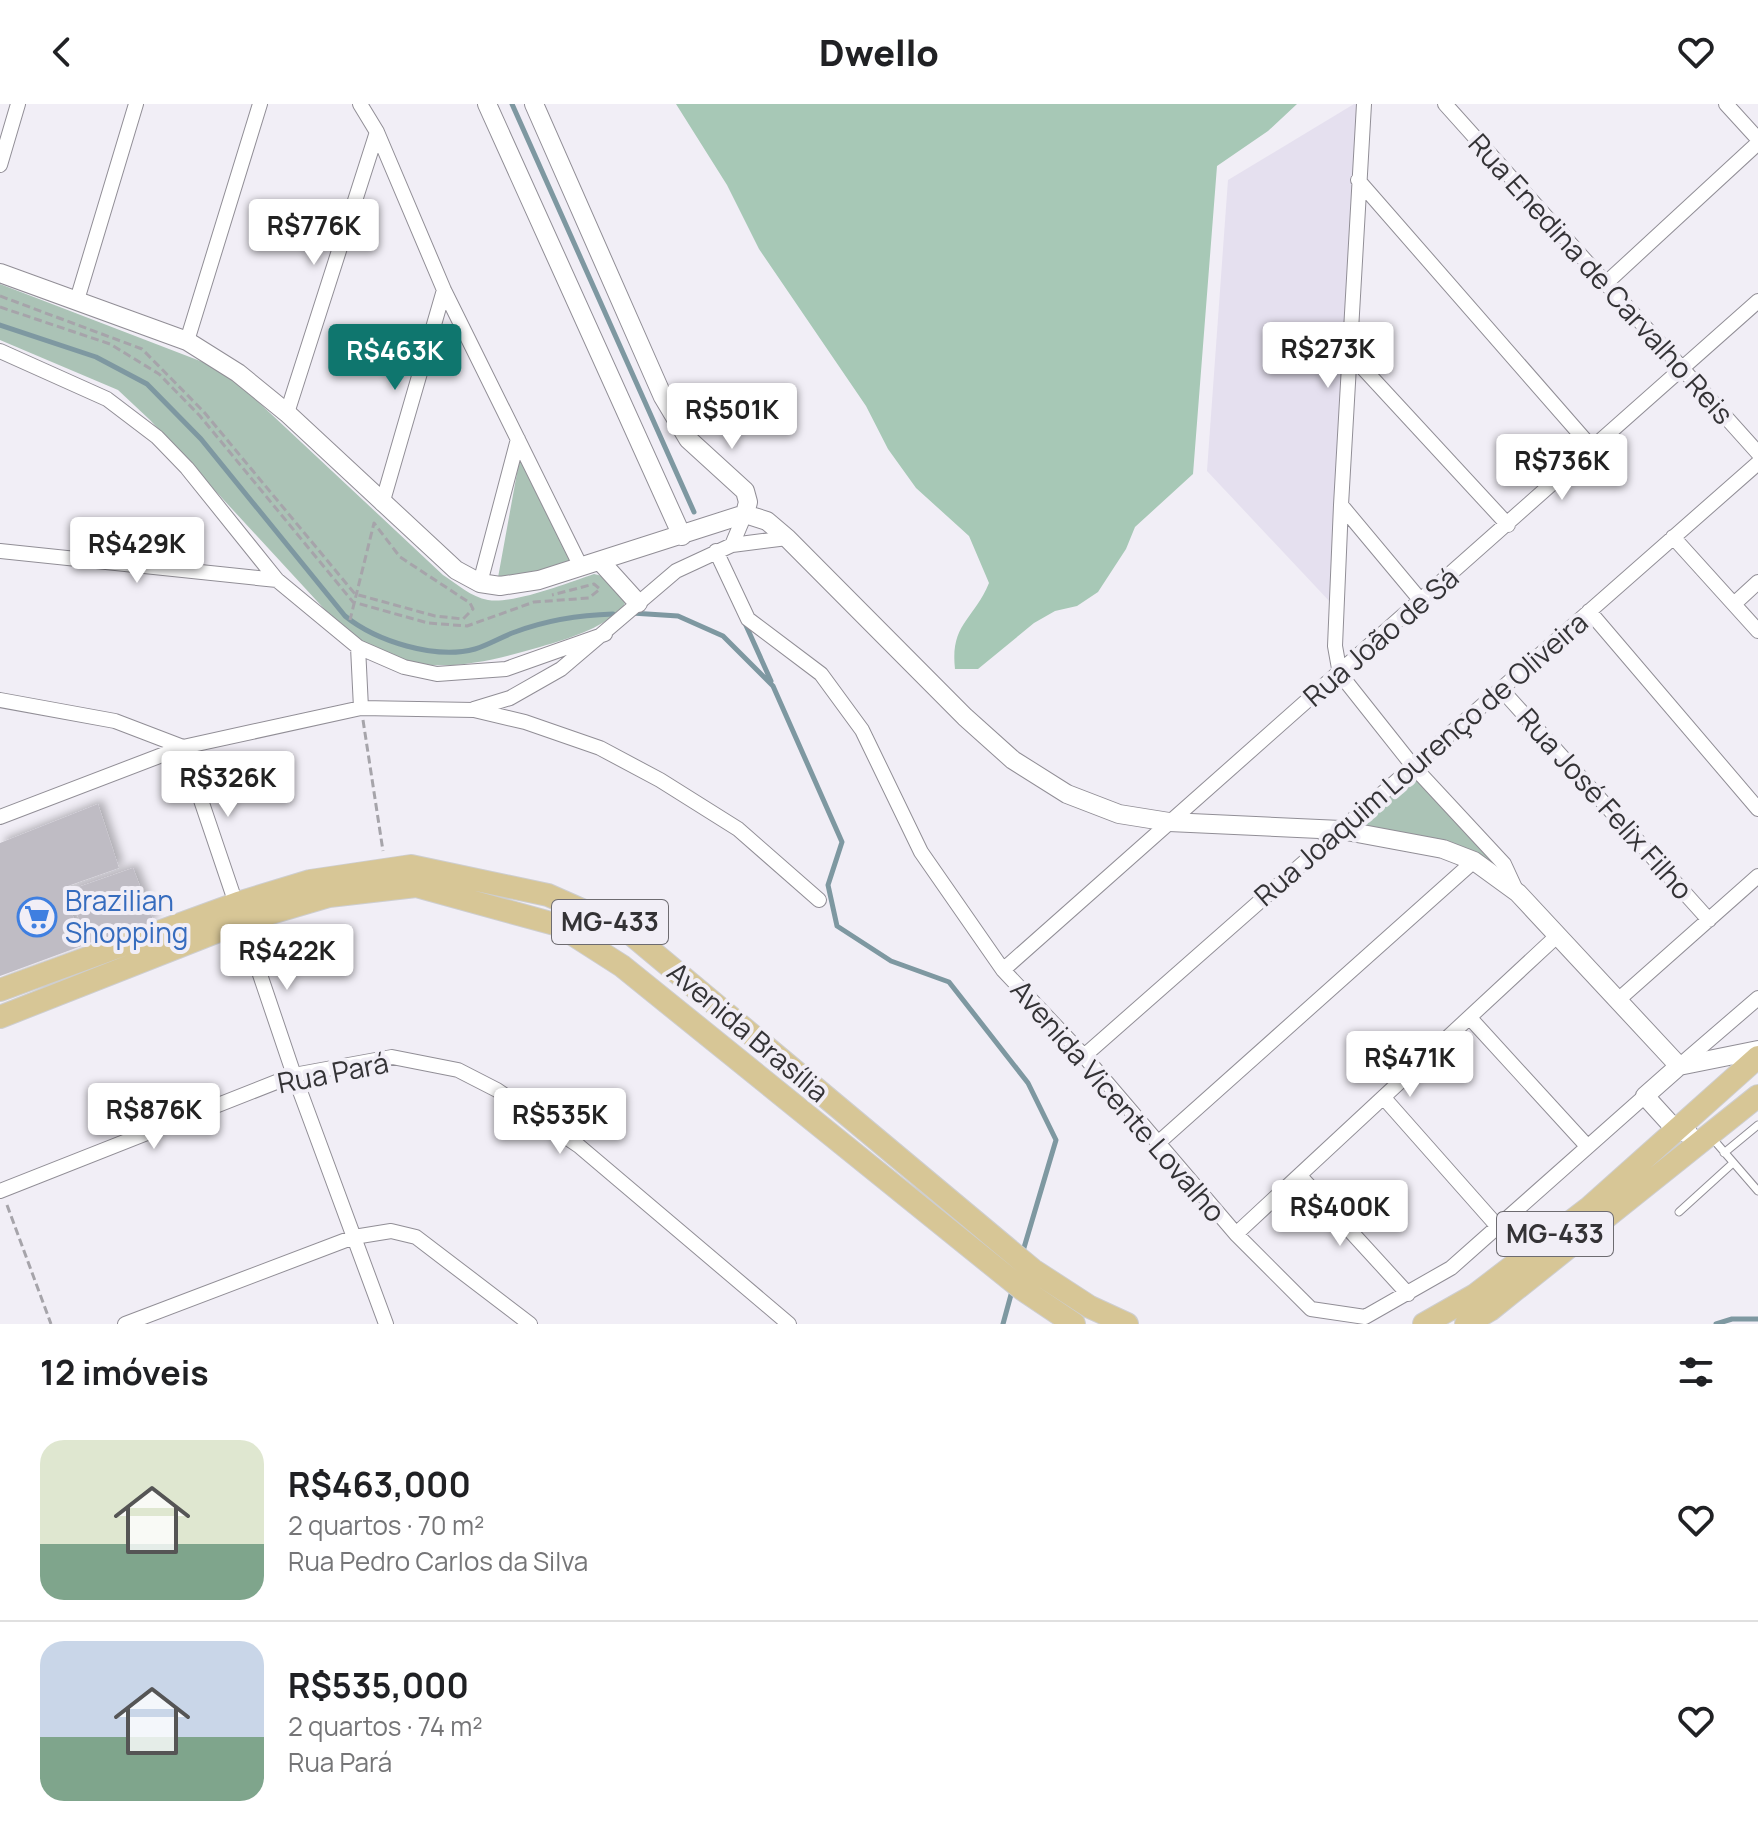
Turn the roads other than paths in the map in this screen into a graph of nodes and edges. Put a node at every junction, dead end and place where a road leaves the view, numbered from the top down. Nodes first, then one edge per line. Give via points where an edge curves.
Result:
1 (18, 104) edge
2 (136, 104) edge
3 (260, 104) edge
4 (360, 104) edge
5 (487, 104) edge
6 (534, 104) edge
7 (1364, 104) edge
8 (1726, 104) edge
9 (1447, 105) edge
10 (377, 132) junction
11 (1758, 141) edge
12 (0, 165) edge
13 (1358, 180) junction
14 (0, 273) edge
15 (1605, 284) junction
16 (444, 290) junction
17 (77, 300) junction
18 (1758, 301) edge
19 (187, 341) junction
20 (0, 351) edge
21 (1349, 353) junction
22 (1682, 368) junction
23 (287, 413) junction
24 (518, 439) junction
25 (1593, 449) junction
26 (1758, 453) edge
27 (1758, 463) edge
28 (382, 504) junction
29 (1341, 505) junction
30 (745, 514) junction
31 (1508, 525) junction
32 (682, 536) junction
33 (1673, 537) junction
34 (787, 538) junction
35 (732, 545) junction
36 (0, 551) edge
37 (716, 551) junction
38 (600, 561) junction
39 (581, 567) junction
40 (277, 580) junction
41 (1758, 582) edge
42 (478, 591) junction
43 (1422, 602) junction
44 (638, 603) junction
45 (1734, 604) junction
46 (1589, 611) junction
47 (1758, 631) edge
48 (605, 634) junction
49 (358, 647) junction
50 (1340, 674) junction
51 (1501, 689) junction
52 (0, 700) edge
53 (361, 708) junction
54 (474, 710) junction
55 (183, 747) junction
56 (1413, 766) junction
57 (1758, 809) edge
58 (0, 817) edge
59 (1169, 822) junction
60 (1341, 830) junction
61 (1474, 861) junction
62 (1758, 876) edge
63 (1518, 893) junction
64 (819, 900) dead end
65 (241, 912) junction
66 (1709, 920) junction
67 (1558, 935) junction
68 (1003, 970) junction
69 (0, 990) edge
70 (1758, 998) edge
71 (1618, 1000) junction
72 (0, 1017) edge
73 (1470, 1018) junction
74 (1758, 1050) edge
75 (1084, 1056) junction
76 (1758, 1057) edge
77 (1679, 1066) junction
78 (294, 1075) junction
79 (1645, 1096) junction
80 (1758, 1096) edge
81 (1384, 1098) junction
82 (1758, 1125) edge
83 (1675, 1129) junction
84 (1158, 1143) junction
85 (1718, 1145) junction
86 (1587, 1146) junction
87 (1733, 1163) junction
88 (900, 1175) junction
89 (1300, 1176) junction
90 (1, 1190) edge
91 (1758, 1191) edge
92 (1679, 1212) dead end
93 (1499, 1228) junction
94 (1236, 1234) junction
95 (354, 1237) junction
96 (1408, 1294) junction
97 (125, 1324) edge
98 (386, 1324) edge
99 (530, 1324) edge
100 (789, 1324) edge
101 (1074, 1324) edge
102 (1127, 1324) edge
103 (1424, 1324) edge
104 (1466, 1324) edge

1 - 12 street
2 - 17 street
3 - 19 street
4 - 10 street
5 - 32 street
6 - 30 street via 663,397 688,439 745,491
7 - 13 street
8 - 11 street
9 - 15 street, Rua Enedina de Carvalho Reis
10 - 16 street
10 - 23 street
11 - 15 street
13 - 21 street
13 - 25 street
14 - 17 street
15 - 22 street, Rua Enedina de Carvalho Reis
16 - 24 street
16 - 28 street
17 - 19 street
18 - 22 street, Rua João de Sá
19 - 23 street
20 - 40 street via 107,399 157,437
21 - 29 street
21 - 31 street
22 - 25 street, Rua João de Sá
22 - 26 street, Rua Enedina de Carvalho Reis
23 - 28 street
24 - 39 street
24 - 42 street
25 - 31 street, Rua João de Sá
27 - 33 street, Rua Joaquim Lourenço de Oliveira
28 - 42 street
29 - 43 street
29 - 50 street via 1335,646
30 - 32 street
30 - 34 street via 767,521
30 - 35 street
31 - 43 street, Rua João de Sá
32 - 38 street
33 - 45 street
33 - 46 street, Rua Joaquim Lourenço de Oliveira
34 - 35 street
34 - 59 street via 1013,760 1067,794 1119,814
35 - 37 street
36 - 40 street
37 - 44 street via 676,571
37 - 68 street, Avenida Vicente Lovalho via 748,619 821,674 862,730 921,852
38 - 39 street
38 - 44 street
39 - 42 street
40 - 49 street
41 - 45 street
43 - 50 street, Rua João de Sá
44 - 48 street
45 - 47 street
46 - 51 street, Rua Joaquim Lourenço de Oliveira
46 - 57 street
48 - 49 street via 506,669 437,674 404,667
48 - 54 street via 561,669 510,698
49 - 53 street
50 - 56 street
50 - 59 street, Rua João de Sá
51 - 56 street, Rua Joaquim Lourenço de Oliveira
51 - 66 street, Rua José Felix Filho
52 - 55 street via 115,721
53 - 54 street
53 - 55 street
54 - 64 street via 600,748 660,780 738,829
55 - 58 street
55 - 65 street
56 - 60 street, Rua Joaquim Lourenço de Oliveira
56 - 63 street via 1504,864
59 - 60 street
59 - 68 street, Rua João de Sá
60 - 61 street via 1443,849
60 - 75 street, Rua Joaquim Lourenço de Oliveira
61 - 63 street
61 - 84 street
62 - 66 street
63 - 67 street
65 - 69 main road, Avenida Brasília / MG-433
65 - 72 main road, Avenida Brasília / MG-433
65 - 78 street
65 - 88 main road, Avenida Brasília / MG-433 via 416,886 558,925 622,966
65 - 88 main road, Avenida Brasília / MG-433 via 310,881 411,866 534,891 625,929 715,1001
66 - 71 street
67 - 71 street
67 - 73 street
68 - 75 street, Avenida Vicente Lovalho
70 - 77 street, Avenida Vicente Lovalho
71 - 77 street
73 - 81 street
73 - 86 street
74 - 77 street
75 - 84 street, Avenida Vicente Lovalho
76 - 83 main road, MG-433
77 - 79 street, Avenida Vicente Lovalho
78 - 90 street, Rua Pará
78 - 95 street
78 - 100 street, Rua Pará via 392,1057 458,1070 579,1146
79 - 83 street
79 - 86 street, Avenida Vicente Lovalho
80 - 85 main road, MG-433
81 - 89 street
81 - 93 street
82 - 85 lane
83 - 85 street
83 - 103 main road, MG-433 via 1590,1207 1475,1295
84 - 94 street, Avenida Vicente Lovalho
85 - 87 lane
85 - 104 main road, MG-433
86 - 93 street, Avenida Vicente Lovalho
87 - 91 lane
87 - 92 lane
88 - 101 main road, Avenida Brasília / MG-433 via 1022,1289
88 - 102 main road, Avenida Brasília / MG-433 via 1033,1270
89 - 94 street
89 - 96 street
93 - 96 street, Avenida Vicente Lovalho via 1451,1268
94 - 96 street, Avenida Vicente Lovalho via 1311,1309 1365,1317
95 - 97 street
95 - 98 street
95 - 99 street via 391,1231 416,1237

